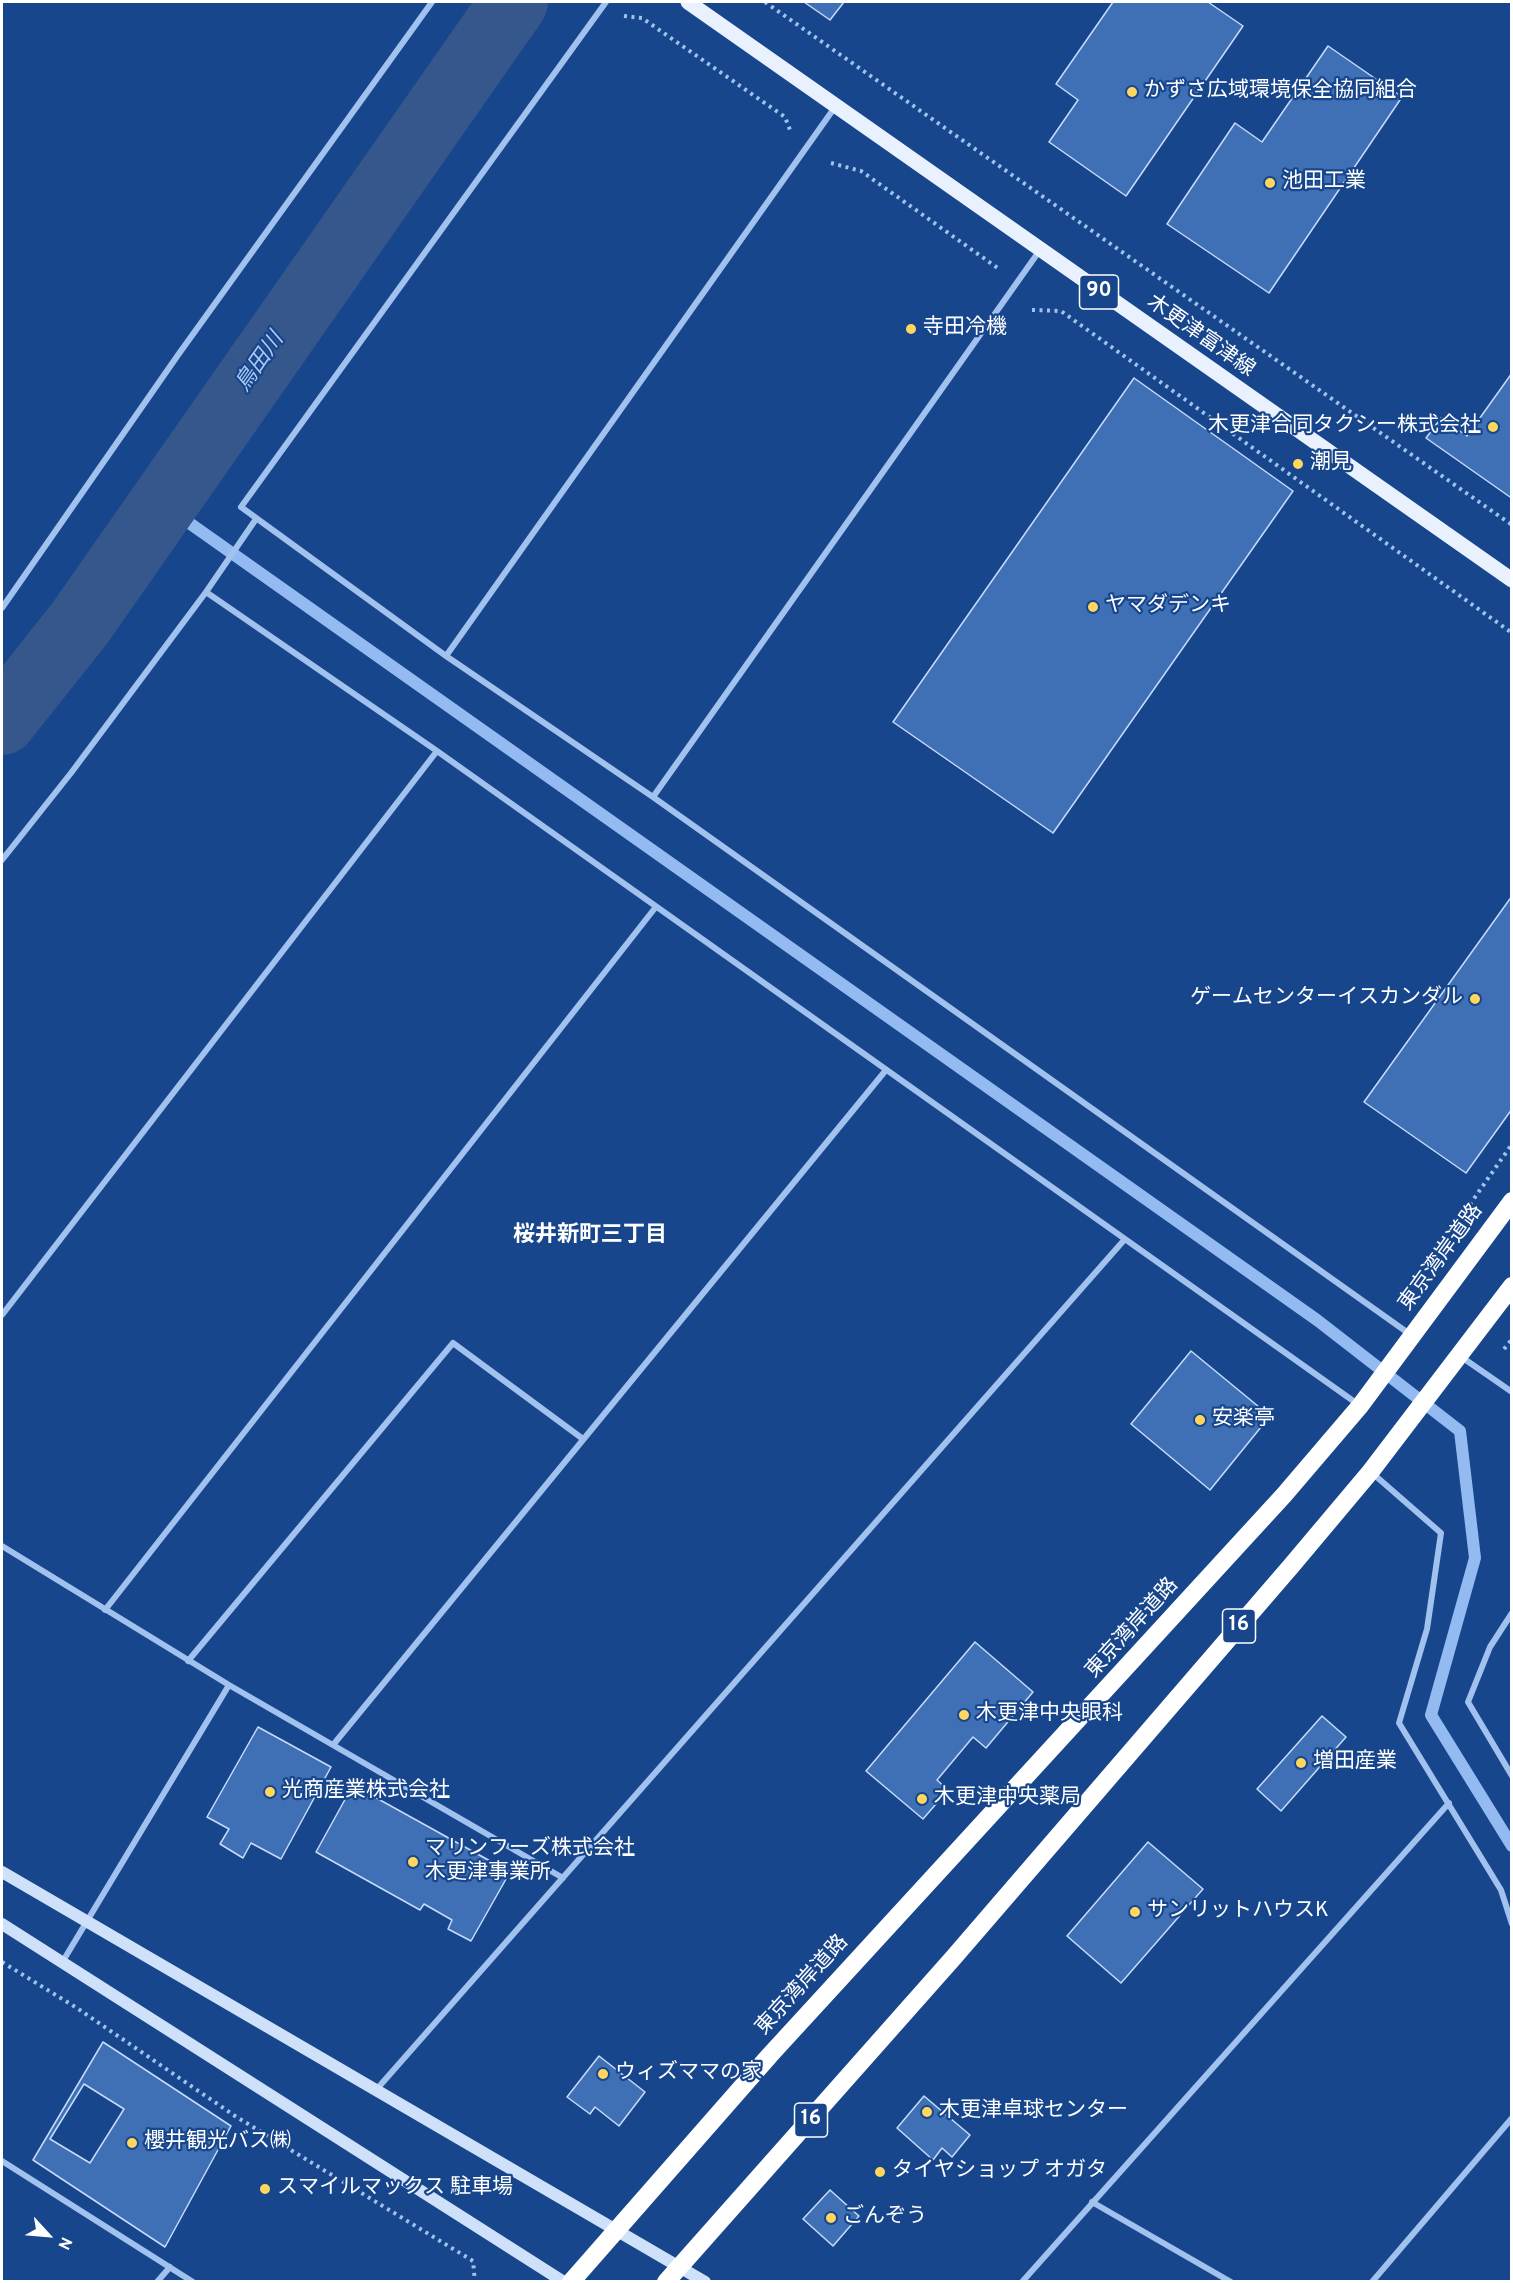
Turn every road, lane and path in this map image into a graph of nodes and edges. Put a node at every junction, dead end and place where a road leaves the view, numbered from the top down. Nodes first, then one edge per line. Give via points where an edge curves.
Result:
1 (432, 2) edge
2 (606, 2) edge
3 (688, 2) edge
4 (765, 2) edge
5 (618, 15) dead end
6 (835, 107) junction
7 (793, 139) dead end
8 (831, 163) dead end
9 (1040, 250) junction
10 (998, 274) dead end
11 (1032, 310) dead end
12 (256, 519) junction
13 (1512, 525) edge
14 (1512, 580) edge
15 (206, 592) junction
16 (2, 608) edge
17 (1512, 633) edge
18 (446, 656) junction
19 (436, 751) junction
20 (653, 797) junction
21 (2, 860) edge
22 (655, 908) junction
23 (886, 1070) junction
24 (1512, 1201) edge
25 (1125, 1239) junction
26 (1512, 1286) edge
27 (2, 1315) edge
28 (1414, 1336) junction
29 (1512, 1339) edge
30 (1504, 1349) dead end
31 (1460, 1355) junction
32 (1512, 1392) edge
33 (1360, 1406) junction
34 (583, 1439) junction
35 (1371, 1471) junction
36 (2, 1546) edge
37 (105, 1610) junction
38 (1512, 1614) edge
39 (188, 1661) junction
40 (228, 1685) junction
41 (333, 1746) junction
42 (1512, 1776) edge
43 (1449, 1803) junction
44 (2, 1872) edge
45 (563, 1878) junction
46 (86, 1923) junction
47 (2, 1924) edge
48 (1512, 1924) edge
49 (63, 1961) junction
50 (2, 1962) edge
51 (376, 2090) junction
52 (1512, 2118) edge
53 (2, 2161) edge
54 (1092, 2202) junction
55 (615, 2229) junction
56 (679, 2266) junction
57 (170, 2267) junction
58 (157, 2282) edge
59 (193, 2282) edge
60 (475, 2282) edge
61 (564, 2282) edge
62 (571, 2282) edge
63 (666, 2282) edge
64 (705, 2282) edge
65 (1022, 2282) edge
66 (1232, 2282) edge
67 (1372, 2282) edge

1 - 16 street
2 - 12 street via 241,507
3 - 6 main road, 木更津富津線 / 90
4 - 13 path
5 - 7 path via 642,18 785,117
6 - 9 main road, 木更津富津線 / 90
6 - 18 street
8 - 10 path via 861,171 999,268
9 - 14 main road, 木更津富津線 / 90
9 - 20 street
11 - 17 path via 1061,311
12 - 15 street
12 - 18 street
15 - 19 street
15 - 21 street
18 - 20 street
19 - 22 street
19 - 27 street
20 - 28 street
22 - 23 street
22 - 37 street
23 - 25 street
23 - 34 street
24 - 28 highway, 東京湾岸道路 / 16
25 - 33 street
25 - 45 street
26 - 31 highway, 16
28 - 33 highway, 東京湾岸道路 / 16
29 - 30 path
31 - 32 street
31 - 35 highway, 16
33 - 55 highway, 東京湾岸道路 / 16 via 1122,1675 943,1865
34 - 39 street via 453,1343
34 - 41 street
35 - 43 street via 1440,1533 1427,1629 1399,1723
35 - 56 highway, 16 via 954,1957
36 - 37 street
37 - 39 street
38 - 42 street via 1490,1647 1468,1702
39 - 40 street
40 - 41 street
40 - 46 street
41 - 45 street
43 - 48 street via 1501,1890
43 - 54 street
44 - 46 street
45 - 51 street
46 - 49 street
46 - 51 street
47 - 49 street
49 - 61 street
50 - 60 path via 235,2116 473,2261
51 - 55 street
52 - 67 street
53 - 57 street
54 - 65 street
54 - 66 street
55 - 56 street
55 - 62 highway, 東京湾岸道路 / 16
56 - 63 highway, 16
56 - 64 street
57 - 58 street
57 - 59 street

